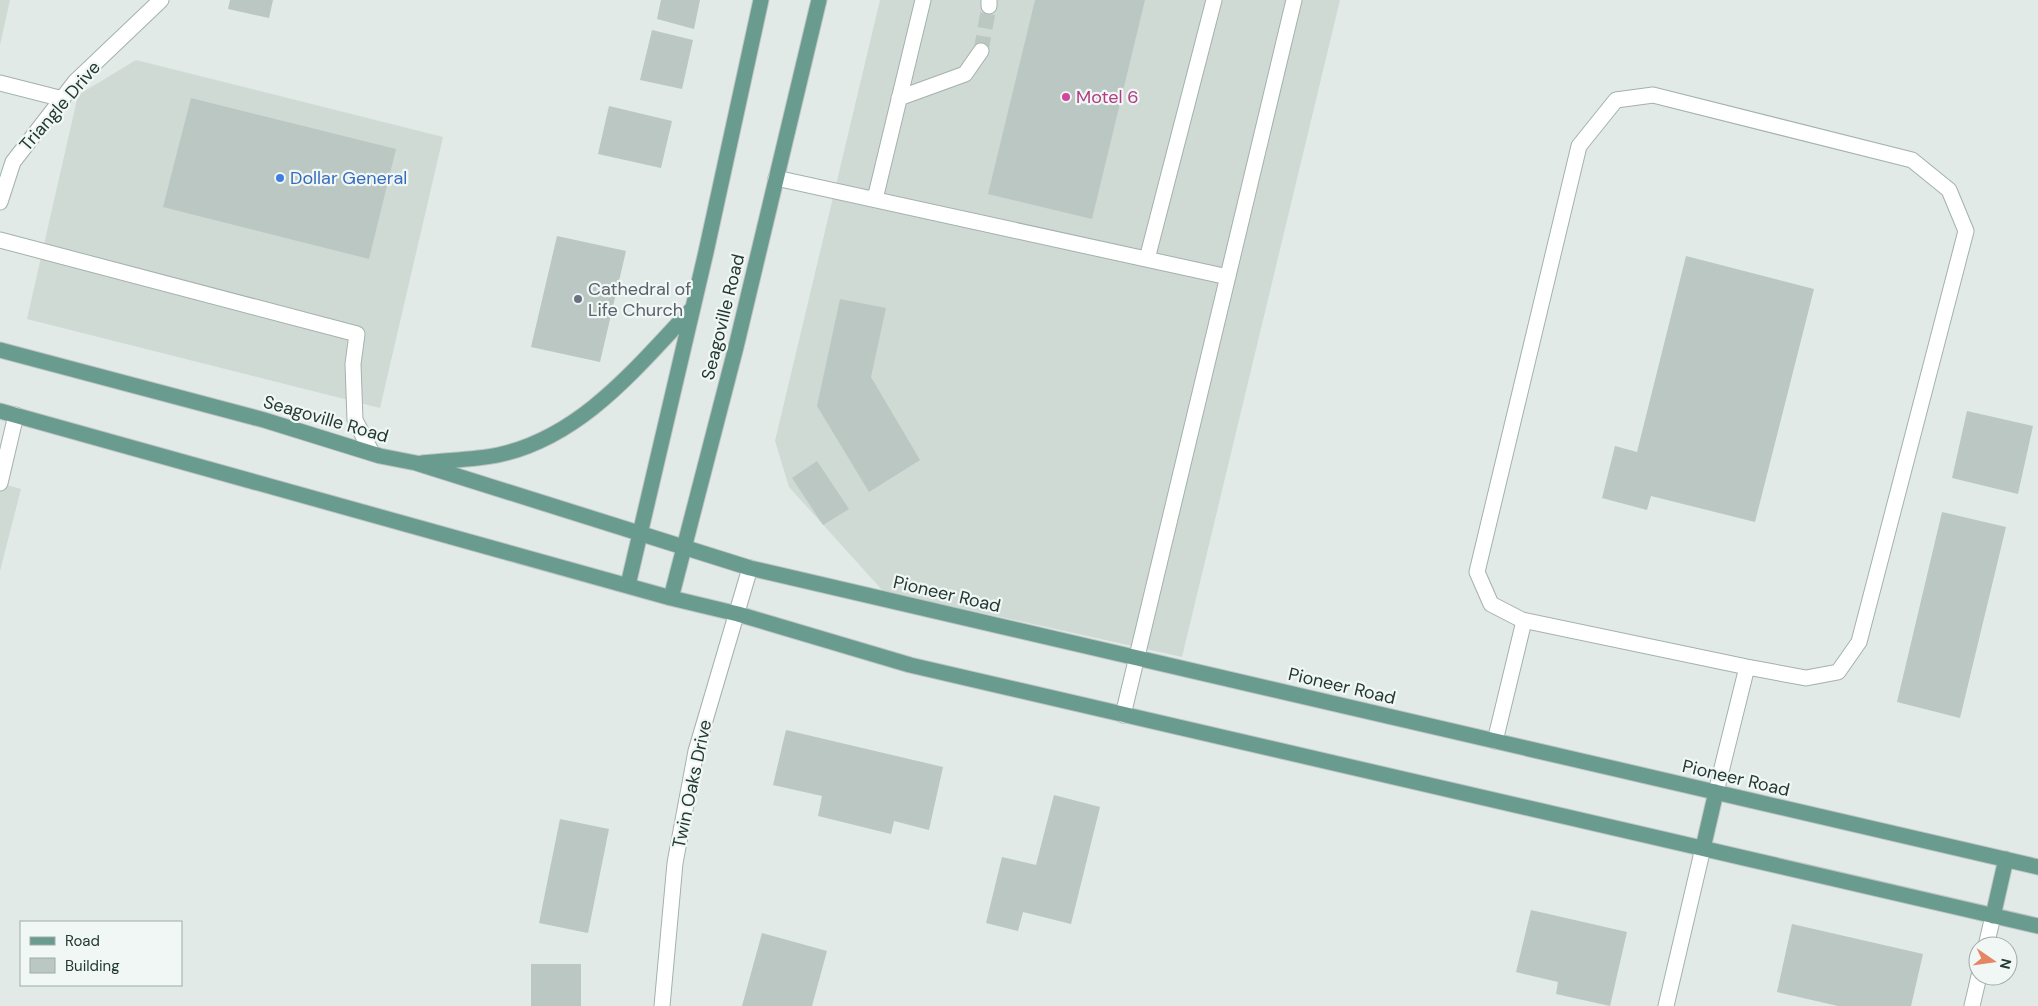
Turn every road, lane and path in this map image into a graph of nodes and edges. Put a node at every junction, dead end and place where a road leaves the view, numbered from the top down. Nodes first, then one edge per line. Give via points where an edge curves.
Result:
1 (161, 0) edge
2 (761, 0) edge
3 (819, 0) edge
4 (923, 0) edge
5 (1214, 0) edge
6 (1294, 0) edge
7 (980, 51) tunnel mouth
8 (0, 83) edge
9 (899, 98) junction
10 (63, 99) junction
11 (776, 178) junction
12 (875, 199) junction
13 (0, 202) edge
14 (0, 240) edge
15 (1147, 259) junction
16 (1228, 276) junction
17 (692, 309) junction
18 (0, 350) edge
19 (0, 411) edge
20 (16, 415) junction
21 (372, 453) junction
22 (416, 464) junction
23 (0, 481) edge
24 (639, 535) junction
25 (685, 548) junction
26 (750, 568) junction
27 (628, 585) junction
28 (671, 598) junction
29 (738, 614) junction
30 (1524, 621) junction
31 (1136, 657) junction
32 (1747, 667) junction
33 (1123, 715) junction
34 (1495, 741) junction
35 (1716, 792) junction
36 (1703, 848) junction
37 (2006, 859) junction
38 (2038, 867) edge
39 (1993, 916) junction
40 (2038, 926) edge
41 (1988, 936) edge
42 (1977, 986) edge
43 (662, 1006) edge
44 (1666, 1006) edge
45 (1972, 1006) edge

1 - 10 street, Triangle Drive via 75,82
2 - 17 main road, Seagoville Road
3 - 11 main road, Seagoville Road
4 - 9 street
5 - 15 street
6 - 16 street
7 - 9 street via 965,74
8 - 10 street
9 - 12 street
10 - 13 street, Triangle Drive via 13,162
11 - 12 street
11 - 25 main road, Seagoville Road
12 - 15 street
14 - 21 street via 357,334 353,364 355,420
15 - 16 street
16 - 31 street
17 - 22 main road via 608,396 571,425 531,444 497,455
17 - 24 main road, Seagoville Road
18 - 21 main road, Seagoville Road
19 - 20 main road
20 - 23 street
20 - 27 main road
21 - 22 main road, Seagoville Road
22 - 24 main road, Seagoville Road
24 - 25 main road, Pioneer Road
24 - 27 main road, Seagoville Road
25 - 26 main road, Pioneer Road
25 - 28 main road, Seagoville Road
26 - 29 street, Twin Oaks Drive
26 - 31 main road, Pioneer Road
27 - 28 main road
28 - 29 main road
29 - 33 main road via 910,665
29 - 43 street, Twin Oaks Drive via 694,760 675,863
30 - 32 street
30 - 32 street via 1491,604 1477,572 1579,146 1616,100 1653,95 1912,160 1950,190 1966,231 1859,642 1838,672 1806,678
30 - 34 street
31 - 33 street
31 - 34 main road, Pioneer Road
32 - 35 street
33 - 36 main road
34 - 35 main road, Pioneer Road
35 - 36 main road
35 - 37 main road, Pioneer Road
36 - 39 main road
36 - 44 street
37 - 38 main road, Pioneer Road
37 - 39 main road
39 - 40 main road
39 - 41 street
42 - 45 street

